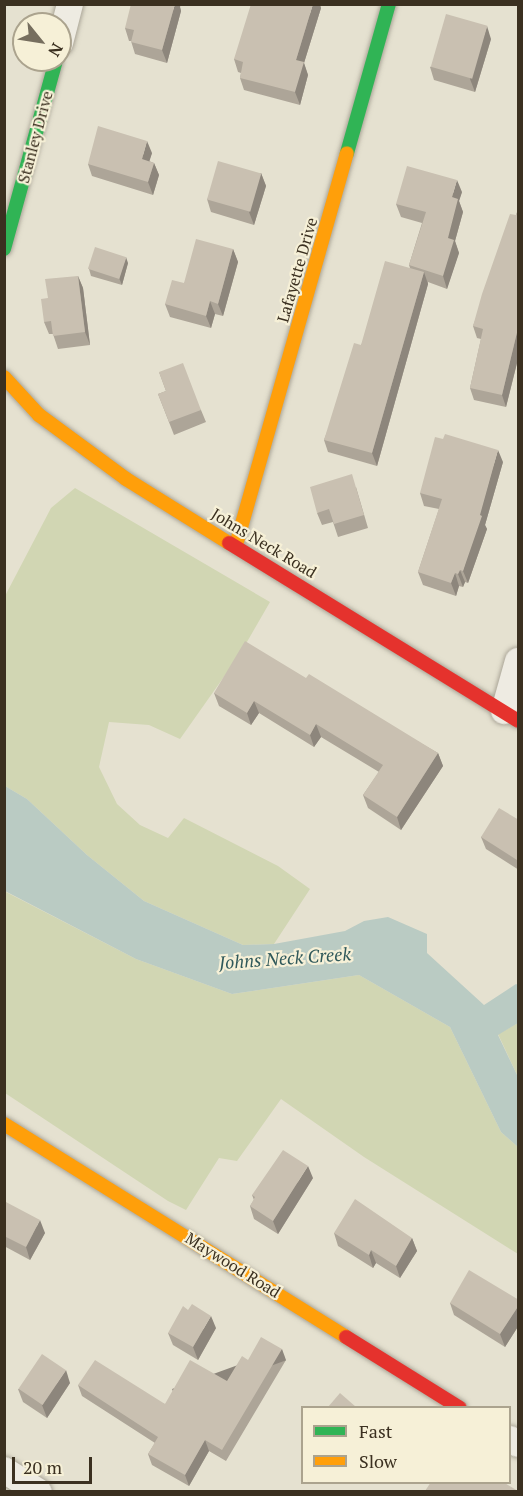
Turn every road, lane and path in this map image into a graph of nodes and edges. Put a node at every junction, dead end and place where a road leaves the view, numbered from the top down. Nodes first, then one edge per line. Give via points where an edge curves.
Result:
1 (389, 4) edge
2 (53, 72) edge
3 (4, 249) edge
4 (4, 377) edge
5 (236, 545) junction
6 (519, 661) edge
7 (511, 716) edge
8 (6, 1130) edge
9 (458, 1406) edge
10 (4, 1470) edge
11 (39, 1491) edge

1 - 5 street, Lafayette Drive
2 - 3 street, Stanley Drive
4 - 5 street, Johns Neck Road via 39,415 126,479
5 - 7 street, Johns Neck Road
6 - 7 street
8 - 9 street, Maywood Road via 74,1166
10 - 11 street

